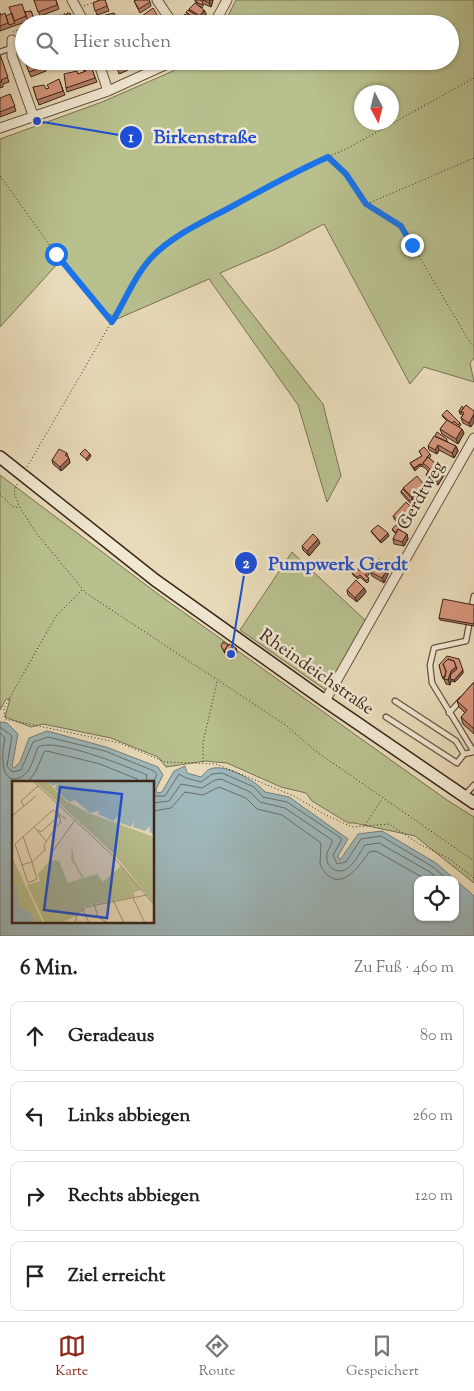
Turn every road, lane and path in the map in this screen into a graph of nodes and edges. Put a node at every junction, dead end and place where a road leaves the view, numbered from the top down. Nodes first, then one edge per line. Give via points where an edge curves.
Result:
1 (72, 0) edge
2 (99, 0) edge
3 (157, 0) edge
4 (228, 0) edge
5 (77, 9) junction
6 (61, 15) edge
7 (80, 15) edge
8 (167, 15) edge
9 (219, 15) edge
10 (15, 32) edge
11 (11, 44) junction
12 (0, 52) edge
13 (15, 57) edge
14 (19, 70) edge
15 (101, 70) edge
16 (154, 70) edge
17 (474, 78) edge
18 (108, 91) junction
19 (34, 118) junction
20 (0, 128) edge
21 (328, 157) junction
22 (474, 158) edge
23 (0, 176) edge
24 (366, 204) junction
25 (112, 322) junction
26 (474, 345) edge
27 (474, 438) edge
28 (0, 456) edge
29 (22, 475) junction
30 (15, 487) dead end
31 (0, 494) edge
32 (20, 508) junction
33 (83, 589) junction
34 (474, 596) edge
35 (472, 606) edge
36 (469, 625) edge
37 (217, 682) junction
38 (468, 693) edge
39 (324, 701) junction
40 (395, 701) dead end
41 (0, 707) edge
42 (4, 708) junction
43 (449, 714) junction
44 (386, 717) dead end
45 (474, 752) edge
46 (464, 754) junction
47 (203, 763) junction
48 (474, 785) edge
49 (464, 796) junction
50 (383, 799) junction
51 (474, 803) edge
52 (364, 826) junction
53 (474, 861) edge
54 (474, 878) edge

1 - 5 street
2 - 5 path
3 - 8 street
4 - 9 street
5 - 6 path
5 - 7 street
10 - 11 path
11 - 12 lane
11 - 13 street
14 - 19 street
15 - 18 street
16 - 18 street
17 - 21 path
18 - 19 street
19 - 20 street
21 - 24 path via 346,174
21 - 25 path via 188,230 166,245 140,273
22 - 24 path
23 - 25 path via 56,254
24 - 26 path via 401,226
25 - 29 path
27 - 39 street, Gerdtweg
28 - 29 main road, Rheindeichstraße
29 - 39 main road, Rheindeichstraße via 155,580
30 - 32 path
31 - 32 path via 12,506
32 - 33 path via 37,534
33 - 37 path
33 - 42 path via 60,610
34 - 35 lane
36 - 43 lane via 466,641 434,648 430,665 432,683
37 - 47 path via 203,742
37 - 50 path via 286,726
38 - 43 lane
39 - 49 main road, Rheindeichstraße
40 - 46 lane via 456,741
41 - 42 path
42 - 47 path via 5,719 120,744 165,762
43 - 45 lane
44 - 46 lane via 457,763
45 - 46 lane
47 - 52 path via 216,764 294,796 352,827
48 - 49 lane
49 - 51 main road, Rheindeichstraße
50 - 52 path
50 - 53 path
52 - 54 path via 389,824 448,858

